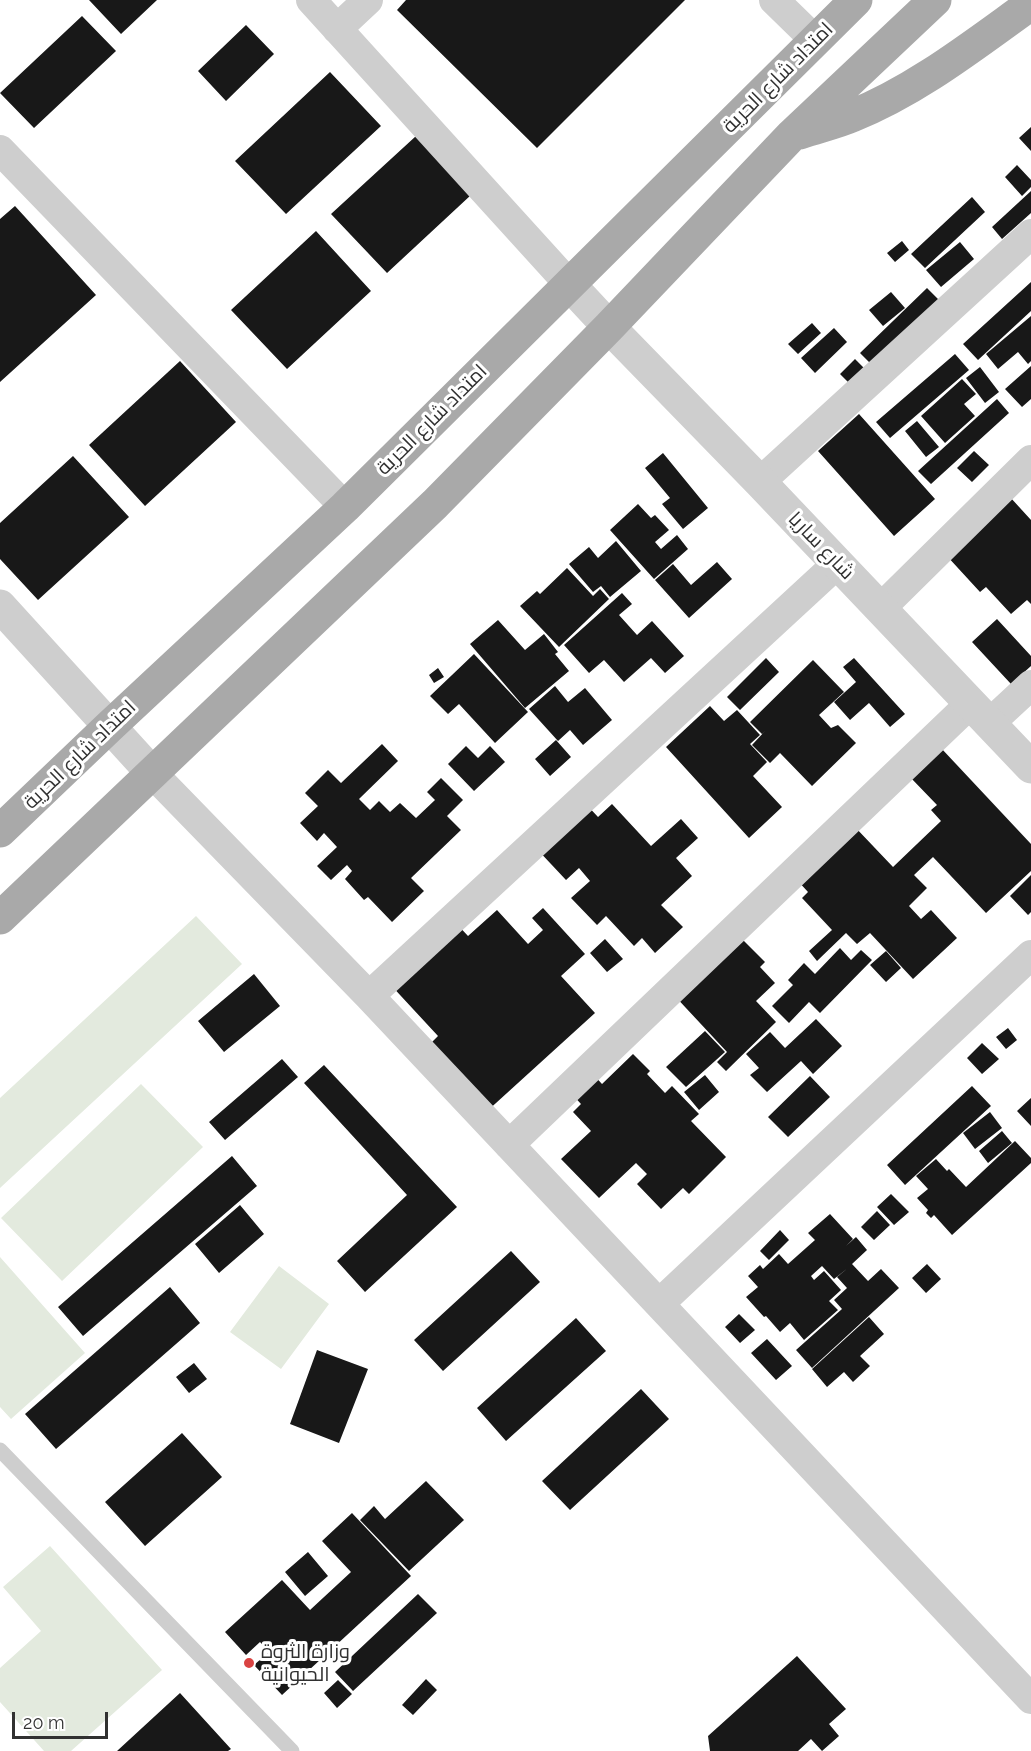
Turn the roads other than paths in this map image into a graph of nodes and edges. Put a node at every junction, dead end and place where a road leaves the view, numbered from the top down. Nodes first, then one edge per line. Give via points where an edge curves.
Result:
1 (311, 0) edge
2 (368, 0) edge
3 (774, 0) edge
4 (856, 0) edge
5 (935, 0) edge
6 (1031, 4) edge
7 (337, 29) junction
8 (816, 41) junction
9 (792, 135) junction
10 (0, 150) edge
11 (1031, 234) edge
12 (569, 284) junction
13 (609, 327) junction
14 (1031, 460) edge
15 (760, 482) junction
16 (345, 507) junction
17 (838, 563) junction
18 (0, 606) edge
19 (881, 608) junction
20 (1031, 685) edge
21 (980, 713) junction
22 (109, 727) junction
23 (1031, 767) edge
24 (153, 774) junction
25 (0, 831) edge
26 (0, 918) edge
27 (1031, 955) edge
28 (369, 996) junction
29 (509, 1145) junction
30 (660, 1303) junction
31 (0, 1450) edge
32 (1031, 1699) edge
33 (292, 1751) edge

1 - 7 street
2 - 7 street
3 - 8 street
4 - 8 main road, امتداد شارع الحرية
5 - 9 main road
6 - 9 main road via 897,94 852,116
7 - 12 street
8 - 12 main road, امتداد شارع الحرية
9 - 13 main road
10 - 16 street
11 - 15 street
12 - 13 street, شارع ساريا
12 - 16 main road, امتداد شارع الحرية
13 - 15 street, شارع ساريا
13 - 24 main road via 435,504
14 - 19 street
15 - 17 street, شارع ساريا
16 - 22 main road, امتداد شارع الحرية
17 - 19 street, شارع ساريا
17 - 28 street
18 - 22 street
19 - 21 street, شارع ساريا
20 - 21 street
21 - 23 street, شارع ساريا
21 - 29 street
22 - 24 street
22 - 25 main road, امتداد شارع الحرية
24 - 26 main road
24 - 28 street
27 - 30 street
28 - 29 street
29 - 30 street
30 - 32 street
31 - 33 lane

